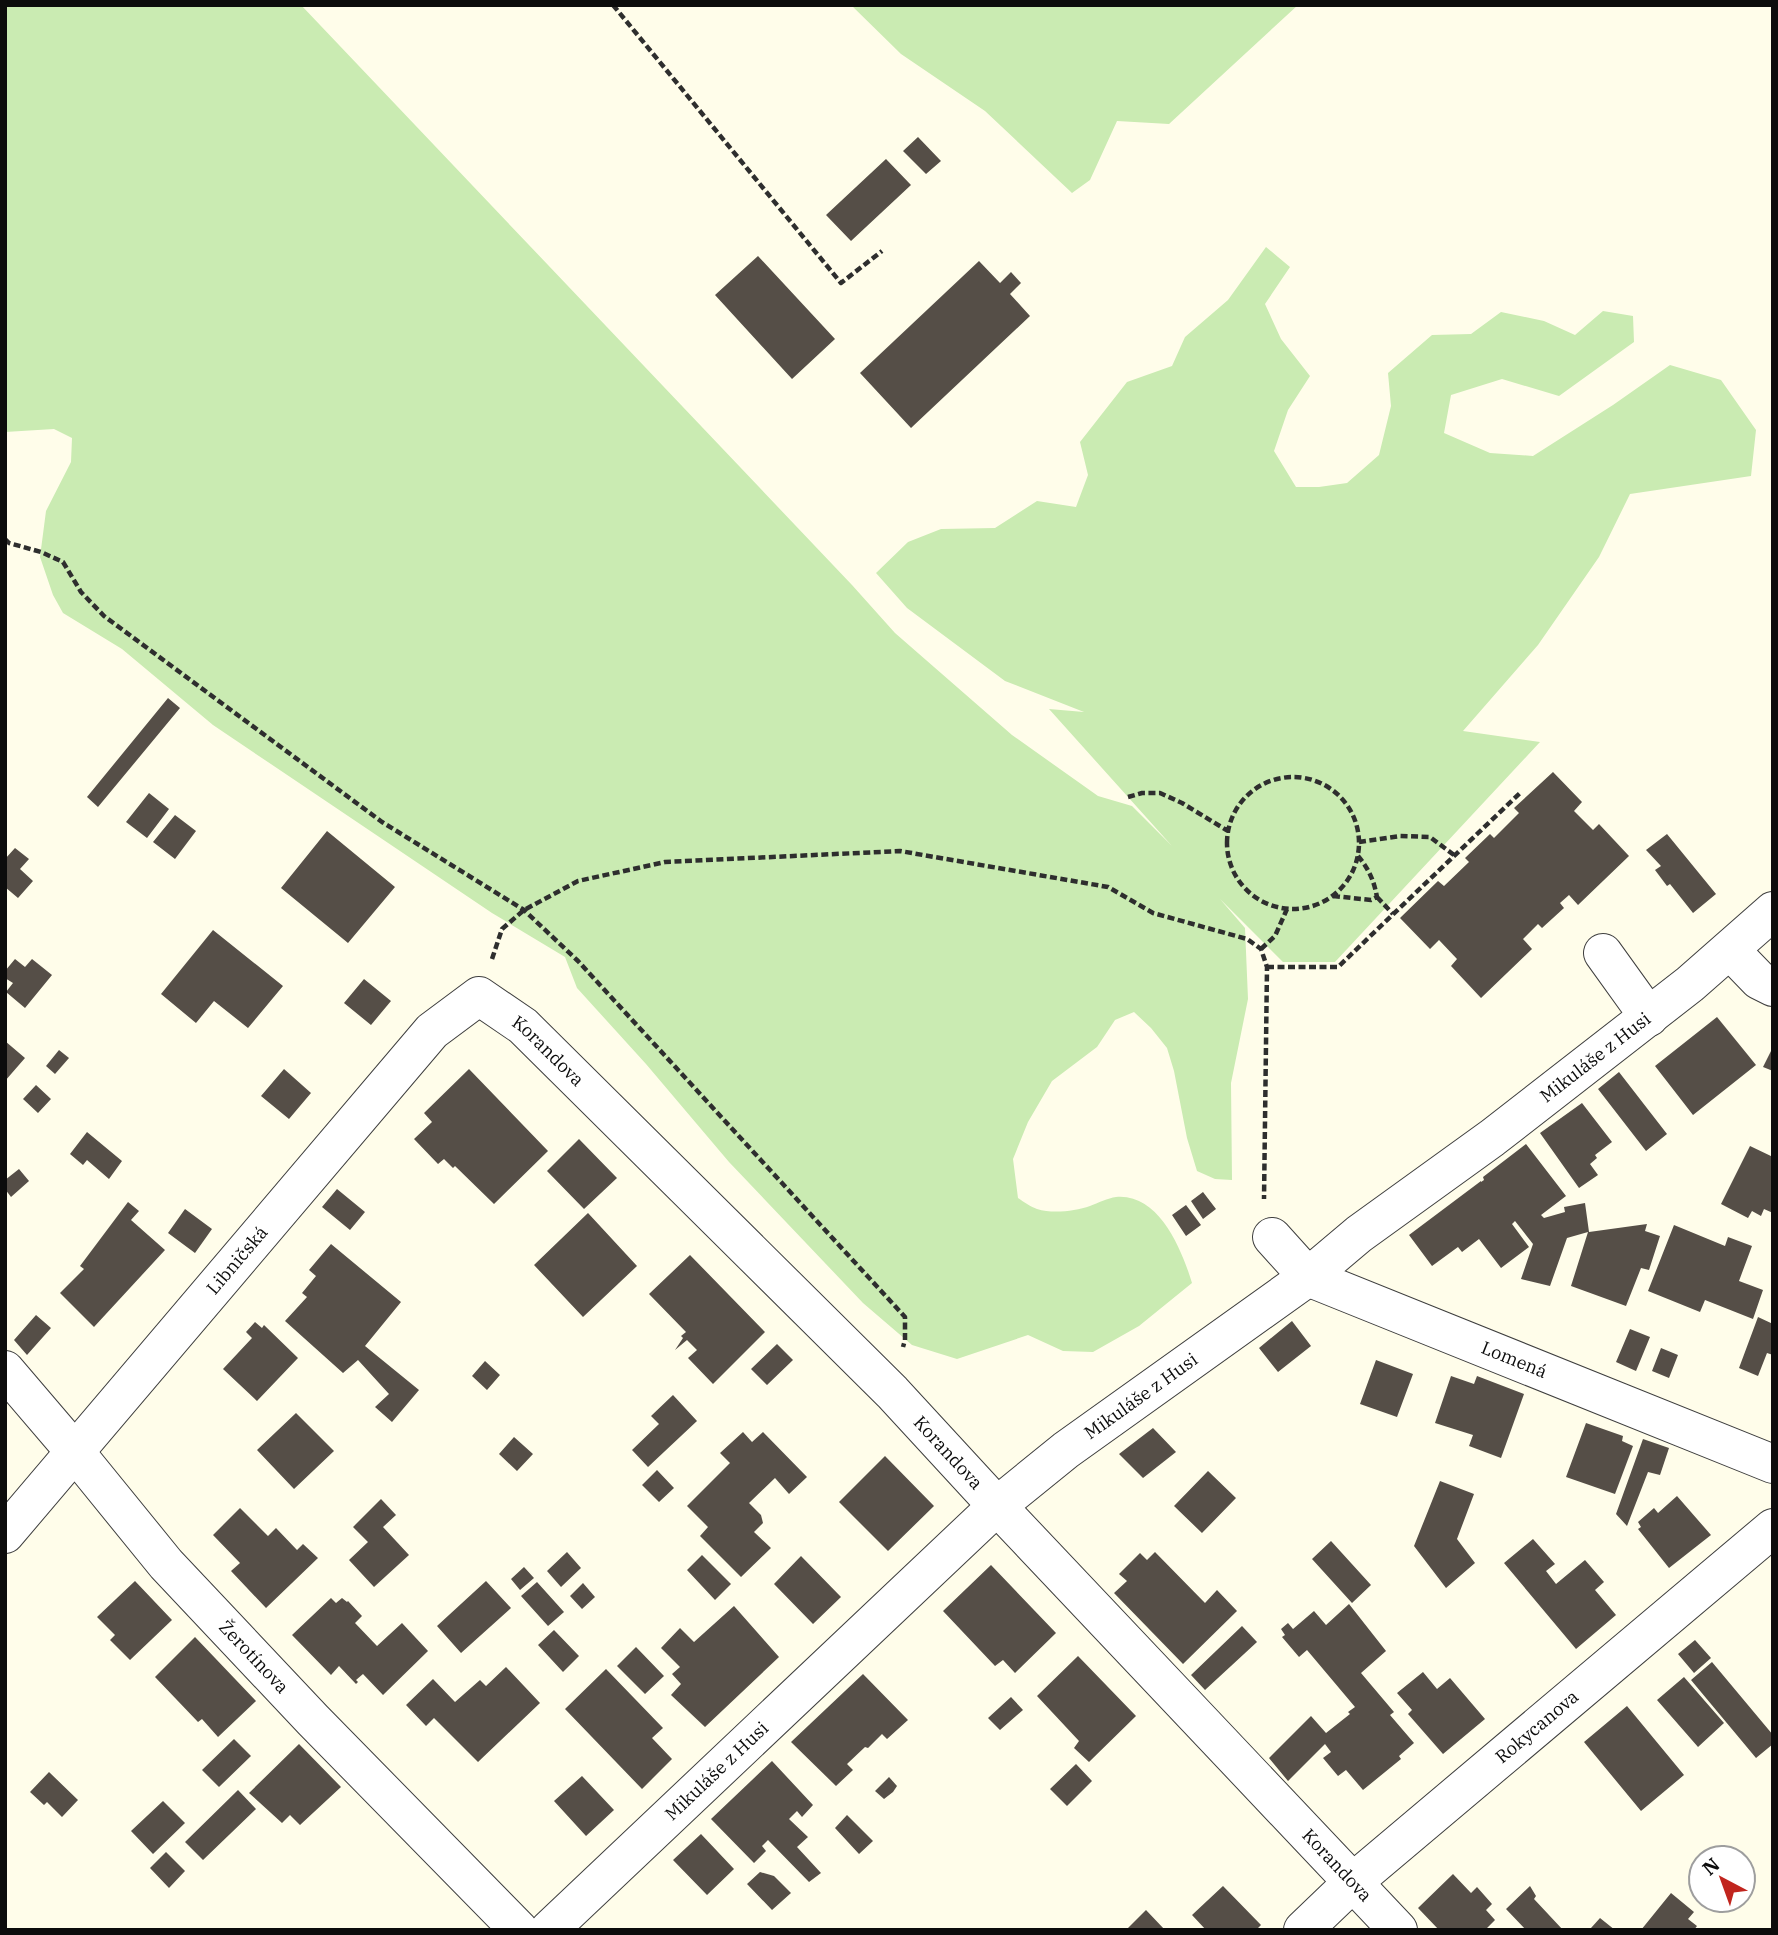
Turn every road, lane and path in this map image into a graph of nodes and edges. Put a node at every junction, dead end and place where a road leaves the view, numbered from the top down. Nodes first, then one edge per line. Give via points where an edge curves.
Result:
1 (613, 5) edge
2 (882, 251) dead end
3 (5, 540) edge
4 (1521, 792) dead end
5 (1129, 797) dead end
6 (1228, 831) junction
7 (1359, 842) junction
8 (1454, 855) junction
9 (1358, 856) junction
10 (1332, 896) junction
11 (1377, 897) junction
12 (1287, 909) junction
13 (524, 910) junction
14 (1773, 911) edge
15 (1393, 914) junction
16 (1261, 949) junction
17 (1730, 950) junction
18 (1603, 953) dead end
19 (1267, 967) junction
20 (1773, 987) edge
21 (480, 996) junction
22 (1649, 1017) junction
23 (1272, 1237) joint
24 (1308, 1277) junction
25 (5, 1370) edge
26 (892, 1392) junction
27 (75, 1452) junction
28 (1773, 1464) edge
29 (996, 1506) junction
30 (1773, 1528) edge
31 (5, 1534) edge
32 (1352, 1882) junction
33 (519, 1930) edge
34 (549, 1930) edge
35 (1303, 1930) edge
36 (1398, 1930) edge

1 - 2 path via 841,283
3 - 13 path via 63,562 80,592 104,616 382,822
4 - 8 path
5 - 6 path via 1160,793
6 - 7 path via 1238,808 1254,790 1276,780 1300,778 1323,785 1343,799 1355,820
6 - 12 path via 1228,855 1241,884 1262,901
7 - 8 path via 1430,837
7 - 9 path
8 - 15 path
9 - 10 path via 1349,878
9 - 11 path via 1374,882
10 - 11 path
10 - 12 path via 1318,905
11 - 15 path
12 - 16 path via 1275,936
13 - 16 path via 578,881 664,862 901,851 1108,887 1153,914 1247,939
13 - 21 path via 502,929
13 - 26 path via 578,961 905,1317 905,1340
14 - 17 street, Mikuláše z Husi
15 - 19 path via 1338,967
16 - 19 path
17 - 20 street via 1759,980
17 - 22 street, Mikuláše z Husi
18 - 22 street
19 - 23 path via 1264,1206 1283,1227
21 - 26 street, Korandova via 523,1026
21 - 27 street, Libničská via 432,1031
22 - 24 street, Mikuláše z Husi
23 - 24 street, Lomená
24 - 28 street, Lomená
24 - 29 street, Mikuláše z Husi via 1066,1450
25 - 27 street, Žerotínova
26 - 29 street, Korandova
27 - 31 street, Libničská
27 - 33 street, Žerotínova via 166,1564
29 - 32 street, Korandova
29 - 34 street, Mikuláše z Husi
30 - 32 street, Rokycanova
32 - 35 street, Rokycanova
32 - 36 street, Korandova

